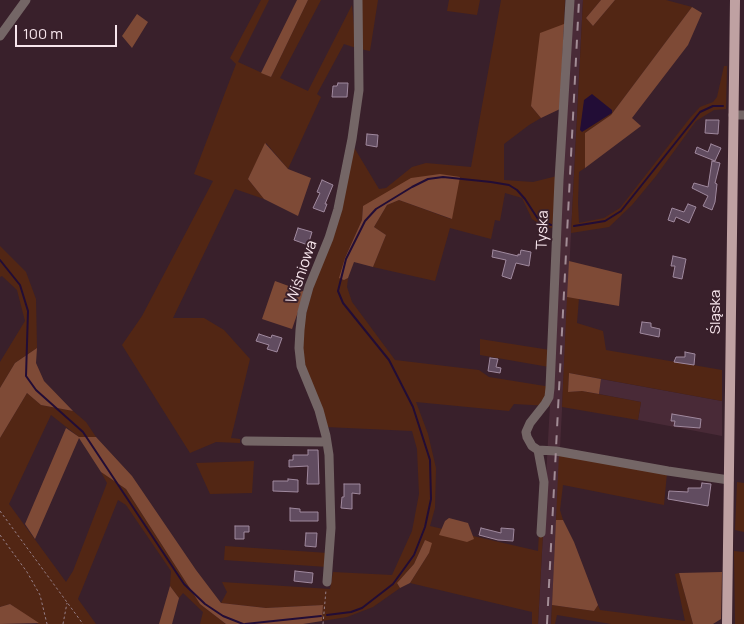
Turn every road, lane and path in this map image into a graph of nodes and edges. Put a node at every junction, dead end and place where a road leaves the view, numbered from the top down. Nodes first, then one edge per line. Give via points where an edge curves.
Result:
1 (26, 0) edge
2 (358, 0) edge
3 (570, 0) edge
4 (735, 0) edge
5 (0, 36) edge
6 (733, 115) junction
7 (744, 115) edge
8 (246, 441) dead end
9 (327, 442) junction
10 (538, 450) junction
11 (729, 480) junction
12 (0, 511) edge
13 (541, 533) dead end
14 (0, 535) edge
15 (327, 582) joint
16 (67, 602) junction
17 (47, 624) edge
18 (63, 624) edge
19 (83, 624) edge
20 (324, 624) edge
21 (727, 624) edge

1 - 5 street
2 - 9 street, Wiśniowa via 359,90 352,139 338,209 309,287 300,330 301,366
3 - 10 street, Tyska via 550,388 549,397 526,432 532,446
4 - 6 main road, Śląska
6 - 7 street
6 - 11 main road, Śląska
8 - 9 street
9 - 15 street, Wiśniowa via 331,528
10 - 11 street
10 - 13 street, Tyska via 544,482
11 - 21 main road, Śląska
12 - 16 path
14 - 17 path via 40,595
15 - 20 path
16 - 18 path
16 - 19 path

